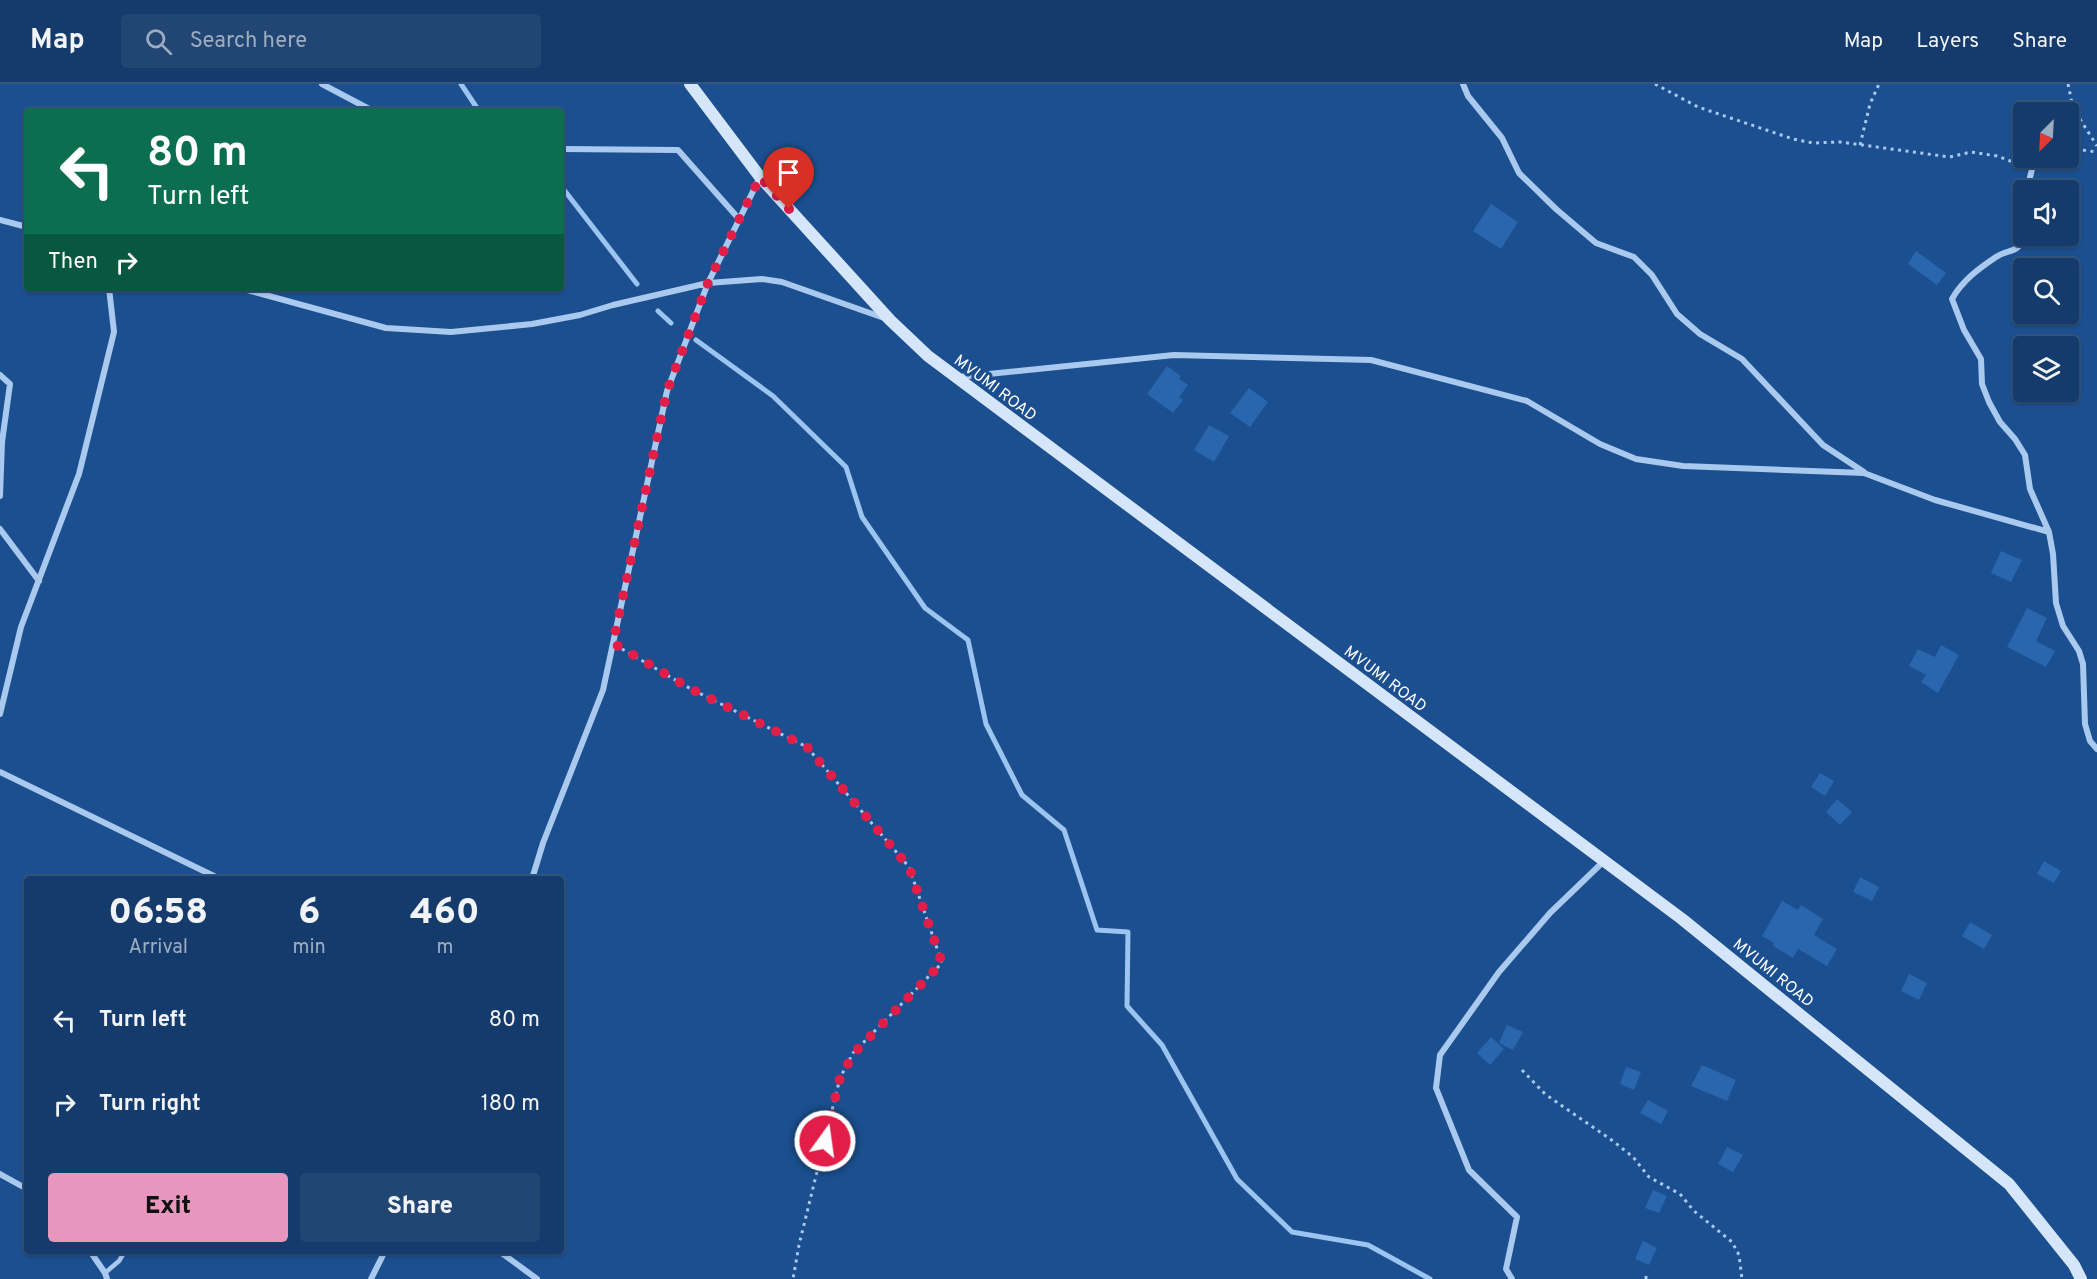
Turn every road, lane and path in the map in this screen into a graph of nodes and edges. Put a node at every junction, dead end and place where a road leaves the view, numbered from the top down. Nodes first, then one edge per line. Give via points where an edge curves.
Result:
1 (322, 84) edge
2 (690, 84) edge
3 (1463, 84) edge
4 (1655, 84) edge
5 (1879, 84) edge
6 (2068, 84) edge
7 (367, 108) edge
8 (1860, 145) junction
9 (2097, 146) edge
10 (564, 149) edge
11 (2079, 151) edge
12 (2097, 152) edge
13 (2038, 168) edge
14 (2032, 169) junction
15 (760, 177) junction
16 (2029, 180) edge
17 (739, 219) junction
18 (0, 220) edge
19 (24, 226) edge
20 (2019, 246) edge
21 (708, 283) junction
22 (109, 291) edge
23 (251, 291) edge
24 (890, 320) junction
25 (0, 375) edge
26 (955, 377) junction
27 (1864, 472) junction
28 (0, 496) edge
29 (0, 529) edge
30 (2049, 532) junction
31 (39, 581) junction
32 (613, 643) junction
33 (0, 714) edge
34 (2097, 749) edge
35 (0, 772) edge
36 (1604, 861) junction
37 (214, 876) edge
38 (533, 876) edge
39 (1522, 1070) dead end
40 (0, 1174) edge
41 (24, 1187) edge
42 (92, 1254) edge
43 (123, 1254) edge
44 (384, 1254) edge
45 (502, 1254) edge
46 (106, 1276) edge
47 (371, 1279) edge
48 (537, 1279) edge
49 (793, 1279) edge
50 (1512, 1279) edge
51 (1742, 1279) edge
52 (2081, 1279) edge

1 - 7 street
2 - 15 street, MVUMI ROAD
3 - 27 street via 1502,138 1519,173 1556,209 1596,243 1634,257 1652,275 1677,314 1700,334 1742,358 1823,445
4 - 8 path via 1698,107 1793,139
5 - 8 path
6 - 9 path via 2073,108
8 - 14 path via 1950,157 1971,152
10 - 17 street via 678,150
11 - 12 path
13 - 14 path
14 - 16 street
15 - 17 street
15 - 24 street, MVUMI ROAD
17 - 21 street
18 - 19 street
20 - 30 street via 1999,254 1974,273 1952,299 1981,359 1982,384 1989,402 2025,455 2030,489
21 - 23 street via 570,317 451,332 386,328
21 - 24 street via 762,279 782,282
21 - 32 street via 667,391
22 - 31 street via 114,332 79,474
24 - 26 street, MVUMI ROAD
25 - 28 street via 10,384
26 - 27 street via 1174,355 1371,360 1527,401 1600,444 1636,459 1683,466
26 - 36 street, MVUMI ROAD
27 - 30 street via 1935,500
29 - 31 street
30 - 34 street via 2055,603 2083,664 2085,724
31 - 33 street via 21,627
32 - 38 street via 603,690
32 - 49 path via 691,689 807,747 909,867 942,963 854,1053 840,1078
35 - 37 street
36 - 50 street via 1499,972 1440,1055 1436,1088 1469,1170 1517,1217 1506,1269
36 - 52 street, MVUMI ROAD via 1682,919 2009,1184
39 - 51 path via 1545,1094 1633,1157 1649,1177 1680,1194 1732,1242 1739,1256
40 - 41 street
42 - 46 street
43 - 46 lane
44 - 47 street
45 - 48 street

